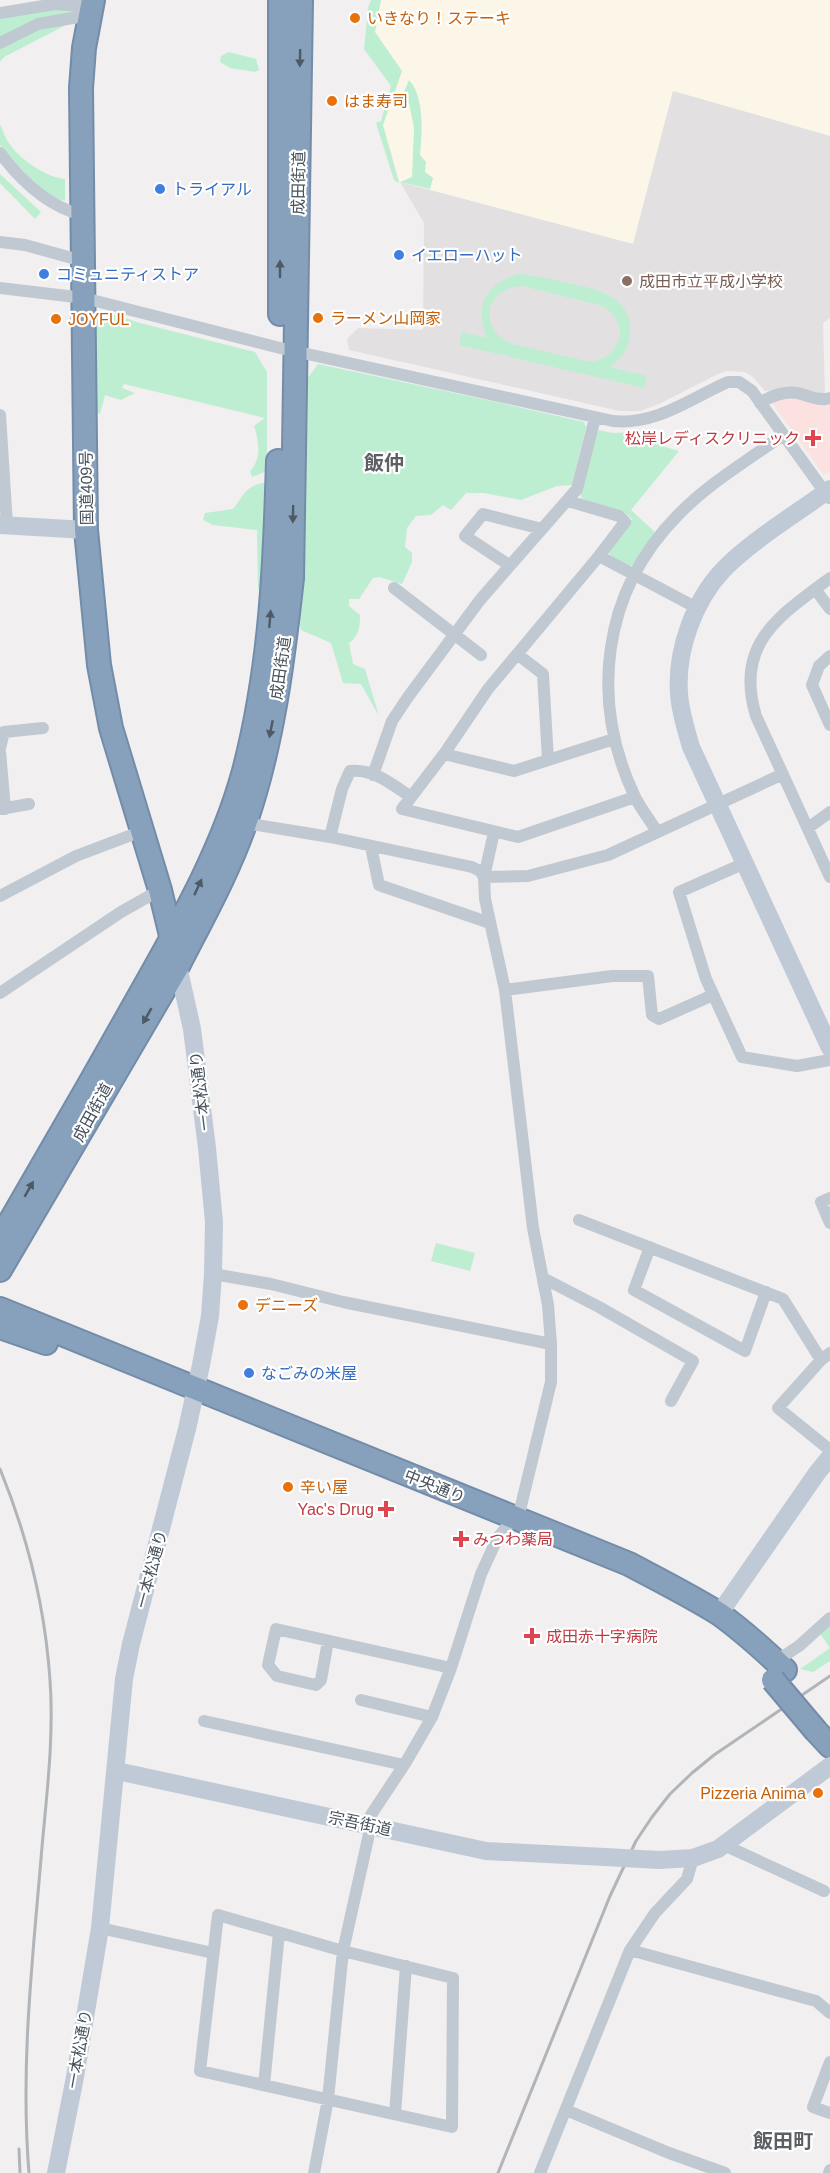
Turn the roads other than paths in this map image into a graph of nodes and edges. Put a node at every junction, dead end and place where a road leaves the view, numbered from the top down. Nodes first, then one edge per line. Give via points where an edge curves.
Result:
1 (280, 0) edge
2 (301, 0) edge
3 (92, 7) edge
4 (0, 13) edge
5 (0, 43) edge
6 (0, 153) edge
7 (82, 215) junction
8 (0, 242) edge
9 (83, 261) junction
10 (0, 288) edge
11 (84, 298) junction
12 (288, 350) junction
13 (830, 398) edge
14 (760, 402) junction
15 (0, 415) edge
16 (595, 418) junction
17 (783, 435) junction
18 (828, 494) edge
19 (568, 501) junction
20 (4, 525) edge
21 (542, 529) junction
22 (86, 530) junction
23 (599, 556) junction
24 (509, 565) junction
25 (633, 574) junction
26 (830, 578) edge
27 (394, 588) dead end
28 (815, 589) junction
29 (697, 608) junction
30 (830, 609) edge
31 (455, 634) junction
32 (517, 654) junction
33 (481, 655) dead end
34 (830, 656) edge
35 (830, 725) edge
36 (44, 728) dead end
37 (614, 739) junction
38 (0, 750) edge
39 (444, 754) junction
40 (548, 760) junction
41 (783, 774) junction
42 (373, 775) junction
43 (411, 797) junction
44 (636, 799) junction
45 (29, 804) dead end
46 (717, 805) junction
47 (2, 809) edge
48 (830, 812) edge
49 (245, 823) junction
50 (808, 828) junction
51 (142, 831) junction
52 (494, 832) junction
53 (657, 832) junction
54 (330, 837) junction
55 (371, 847) junction
56 (745, 863) junction
57 (484, 877) junction
58 (830, 877) edge
59 (160, 890) junction
60 (0, 896) edge
61 (490, 923) junction
62 (172, 940) junction
63 (178, 966) junction
64 (505, 990) junction
65 (0, 993) edge
66 (713, 995) junction
67 (830, 1048) edge
68 (830, 1060) edge
69 (830, 1198) edge
70 (579, 1220) dead end
71 (830, 1223) edge
72 (0, 1239) edge
73 (650, 1247) junction
74 (0, 1270) edge
75 (213, 1274) junction
76 (543, 1278) junction
77 (766, 1292) junction
78 (0, 1309) edge
79 (0, 1327) edge
80 (551, 1344) junction
81 (826, 1356) edge
82 (195, 1396) junction
83 (671, 1401) dead end
84 (830, 1450) edge
85 (830, 1457) edge
86 (509, 1524) junction
87 (718, 1614) junction
88 (830, 1618) edge
89 (328, 1641) junction
90 (451, 1668) junction
91 (778, 1670) junction
92 (361, 1700) dead end
93 (432, 1717) junction
94 (204, 1721) dead end
95 (826, 1731) edge
96 (404, 1766) junction
97 (830, 1766) edge
98 (117, 1771) junction
99 (368, 1824) junction
100 (724, 1845) junction
101 (693, 1858) junction
102 (824, 1891) dead end
103 (100, 1928) junction
104 (279, 1933) junction
105 (630, 1950) junction
106 (342, 1951) junction
107 (213, 1953) junction
108 (406, 1966) junction
109 (830, 2013) edge
110 (830, 2062) edge
111 (264, 2085) junction
112 (327, 2099) junction
113 (566, 2110) junction
114 (830, 2113) edge
115 (395, 2114) junction
116 (56, 2173) edge
117 (314, 2173) edge
118 (540, 2173) edge
119 (725, 2173) edge

12 -> 1 highway, 成田街道
2 -> 12 highway, 成田街道
3 - 4 street via 55,4
3 - 5 street via 38,24
3 - 7 highway, 国道409号 via 81,88
6 - 7 street via 15,173 48,201
7 - 9 highway, 国道409号
8 - 9 street
9 - 11 highway, 国道409号
10 - 11 street
11 - 12 street
11 - 22 highway, 国道409号
12 - 16 street
12 -> 49 highway, 成田街道 via 292,578 284,657 268,741
62 -> 12 highway, 成田街道 via 228,817 259,704 276,566
13 - 14 street via 793,393 768,396
14 - 16 street via 748,387 734,381 643,421
14 - 17 street
15 - 20 street
16 - 19 street via 578,489
17 - 18 street
17 - 25 street via 679,513
18 - 29 street via 741,554 722,571
19 - 21 street
19 - 23 street via 619,516 625,522
20 - 22 street
21 - 24 street
21 - 24 street via 483,514 465,536
22 - 51 highway, 国道409号 via 103,691
23 - 25 street
23 - 32 street
24 - 31 street
25 - 29 street
25 - 37 street via 614,628 610,653 608,699
26 - 28 street
27 - 31 street
28 - 30 street
28 - 41 street via 772,623 754,660 752,703
29 - 46 street via 686,635 679,692 691,747
31 - 33 street
31 - 42 street via 392,721
32 - 39 street
32 - 40 street via 543,674
34 - 35 street via 819,666 812,685
36 - 38 street via 4,732
37 - 40 street
37 - 44 street
38 - 47 street
39 - 40 street via 514,771
39 - 43 street
41 - 46 street
41 - 50 street
42 - 43 street
42 - 54 street via 350,771
43 - 52 street via 402,809
44 - 52 street via 518,837
44 - 53 street
45 - 47 street
46 - 53 street
46 - 56 street
48 - 50 street
49 - 54 street
49 - 63 highway, 成田街道
50 - 58 street
51 - 59 highway, 国道409号
51 - 60 street via 76,856
52 - 57 street
53 - 57 street via 608,855 556,870 528,876
54 - 55 street
55 - 57 street via 472,867
55 - 61 street via 379,885
56 - 66 street via 680,892
56 - 67 street
57 - 61 street
59 - 62 highway, 国道409号
59 - 65 street
61 - 64 street
62 - 63 highway, 国道409号
72 -> 62 highway, 成田街道
63 -> 74 highway, 成田街道
63 - 75 street, 一本松通り via 192,1029 207,1148 214,1230
64 - 66 street via 612,976 648,976 652,1015 659,1019
64 - 76 street via 533,1228
66 - 68 street via 742,1057 797,1066
69 - 71 street via 821,1202
70 - 73 street
73 - 77 street
73 - 77 street via 634,1290 745,1351
75 - 80 street
75 - 82 street, 一本松通り via 210,1316
76 - 80 street
76 - 83 street via 693,1361
77 - 81 street via 783,1299
78 - 82 highway, 中央通り
79 - 82 highway, 中央通り
80 - 86 street via 551,1382 520,1510
81 - 84 street via 778,1408
82 - 86 highway, 中央通り
82 - 98 street, 一本松通り via 131,1644 124,1679
85 - 87 street
86 - 87 highway, 中央通り via 629,1564
86 - 90 street via 496,1539 481,1574
86 - 91 highway, 中央通り via 676,1604
87 - 91 highway, 中央通り via 742,1631
88 - 91 street
89 - 89 street via 276,1629 268,1665 277,1676 316,1685 321,1680
89 - 90 street
90 - 93 street
91 - 95 highway, 中央通り
92 - 93 street
93 - 96 street
94 - 96 street
96 - 99 street
97 - 100 street
98 - 99 street, 宗吾街道
98 - 103 street, 一本松通り
99 - 101 street, 宗吾街道, bridge via 486,1851 659,1860
99 - 106 street
100 - 101 street
100 - 102 street
101 - 105 street via 687,1879 655,1913
103 - 107 street
103 - 116 street, 一本松通り
104 - 106 street
104 - 107 street via 218,1915
104 - 111 street
105 - 109 street via 816,2001
105 - 113 street
106 - 108 street
106 - 112 street
107 - 111 street via 200,2071
108 - 115 street
108 - 115 street via 453,1978 452,2127
110 - 114 street via 813,2107
111 - 112 street
112 - 115 street
112 - 117 street
113 - 118 street
113 - 119 street

